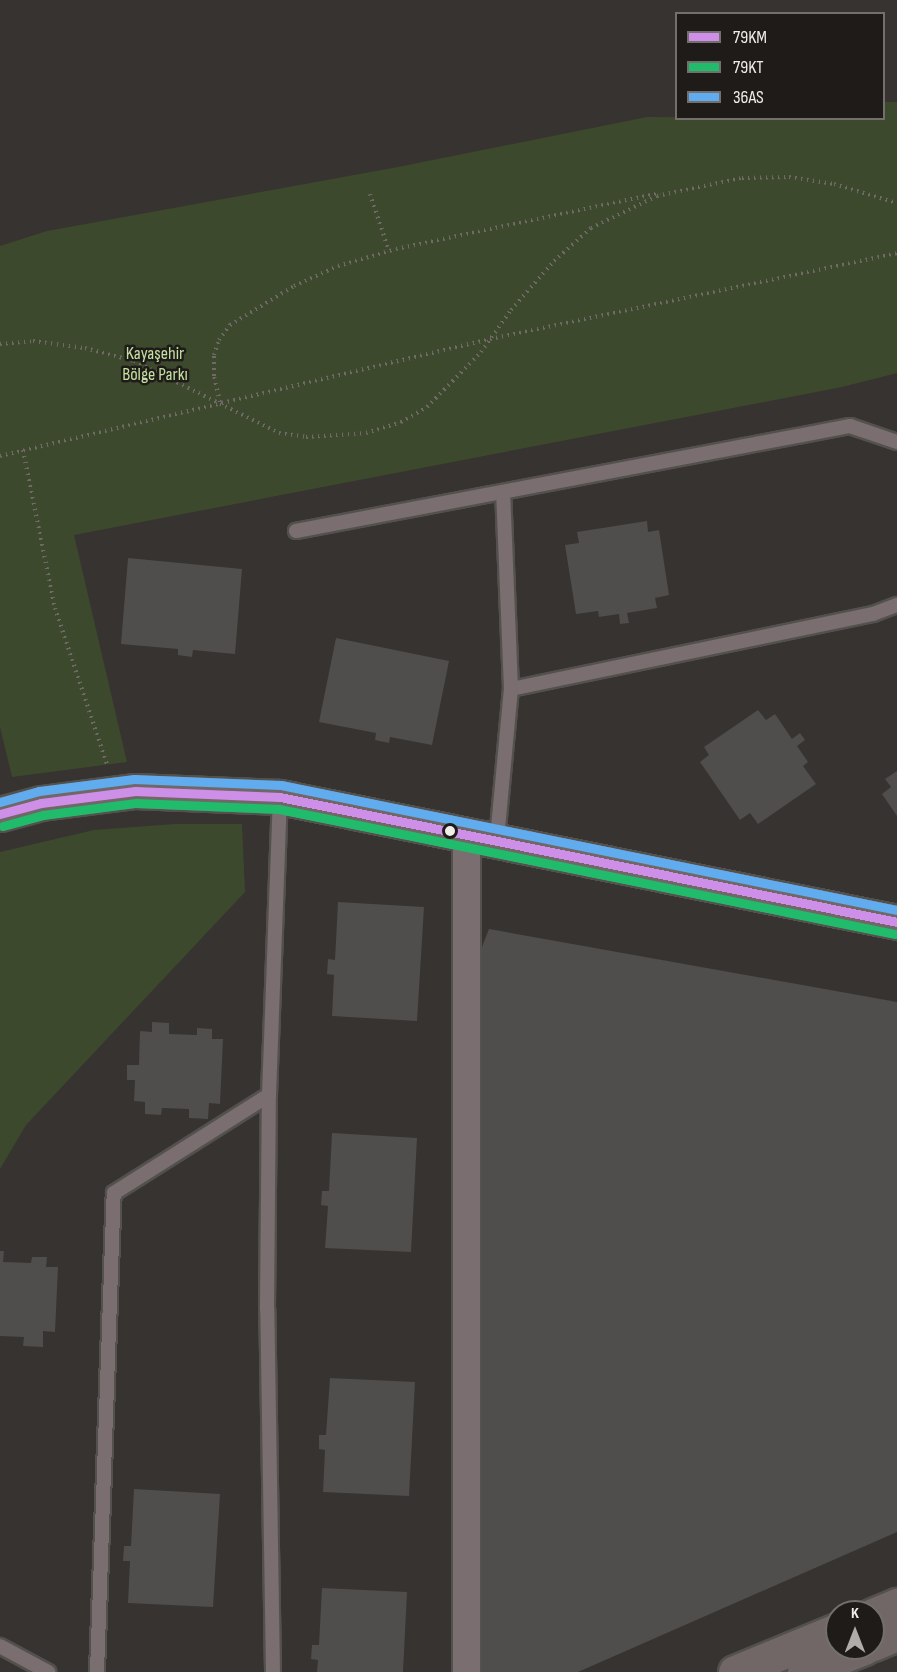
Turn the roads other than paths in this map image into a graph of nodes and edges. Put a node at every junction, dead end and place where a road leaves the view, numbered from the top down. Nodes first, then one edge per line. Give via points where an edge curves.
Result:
1 (897, 442) edge
2 (503, 494) junction
3 (296, 531) dead end
4 (897, 605) edge
5 (511, 689) junction
6 (280, 797) junction
7 (0, 814) edge
8 (482, 836) junction
9 (897, 922) edge
10 (269, 1095) junction
11 (825, 1635) edge
12 (0, 1647) edge
13 (834, 1660) edge
14 (48, 1672) edge
15 (97, 1672) edge
16 (273, 1672) edge
17 (466, 1672) edge
18 (735, 1672) edge
19 (804, 1672) edge

1 - 2 lane via 850,426
2 - 3 lane
2 - 5 lane
4 - 5 lane via 873,615
5 - 8 lane
6 - 7 street via 218,792 118,792 40,803
6 - 8 street
6 - 10 lane
8 - 9 street
8 - 17 street
10 - 15 lane via 114,1193
10 - 16 lane via 267,1309
11 - 18 street
12 - 14 lane
13 - 19 street

